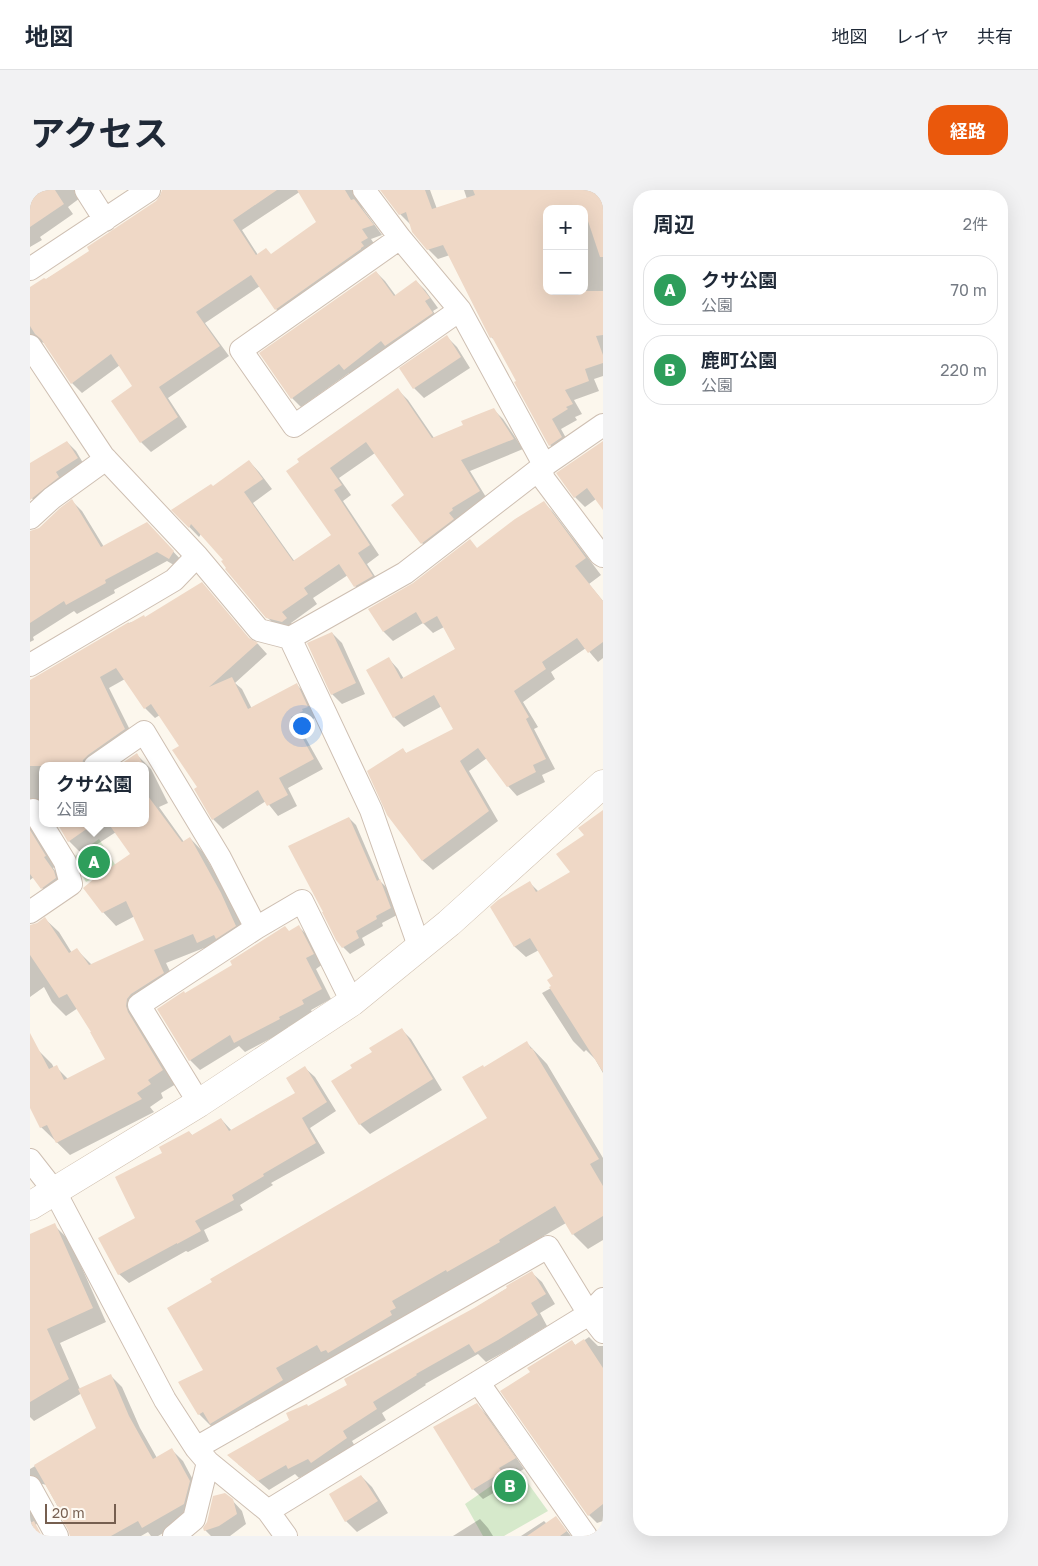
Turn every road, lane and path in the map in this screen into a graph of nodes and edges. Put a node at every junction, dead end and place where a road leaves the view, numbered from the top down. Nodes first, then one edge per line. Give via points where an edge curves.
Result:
1 (86, 190) edge
2 (149, 190) edge
3 (364, 190) edge
4 (105, 220) junction
5 (400, 238) junction
6 (30, 270) edge
7 (460, 310) junction
8 (30, 346) edge
9 (603, 425) edge
10 (106, 459) junction
11 (542, 467) junction
12 (30, 518) edge
13 (197, 556) junction
14 (603, 556) edge
15 (290, 638) junction
16 (30, 666) edge
17 (101, 762) edge
18 (603, 784) edge
19 (46, 827) edge
20 (30, 912) edge
21 (256, 928) junction
22 (419, 946) junction
23 (352, 1002) junction
24 (199, 1103) junction
25 (30, 1160) edge
26 (54, 1192) junction
27 (30, 1206) edge
28 (596, 1306) edge
29 (603, 1332) edge
30 (478, 1382) junction
31 (202, 1455) junction
32 (30, 1487) edge
33 (268, 1511) junction
34 (57, 1536) edge
35 (174, 1536) edge
36 (286, 1536) edge
37 (586, 1536) edge

1 - 4 street
2 - 4 street
3 - 5 street
4 - 6 street
5 - 7 street
5 - 7 street via 241,350 294,426
7 - 11 street via 541,459
8 - 10 street
9 - 11 street
10 - 12 street
10 - 13 street
11 - 14 street via 543,478
11 - 15 street via 405,573
13 - 15 street via 259,630
13 - 16 street via 174,580
15 - 22 street via 371,810
17 - 21 street via 144,732 220,858
18 - 22 street via 449,923
19 - 20 street via 65,862 71,884
21 - 23 street via 302,901
21 - 24 street via 139,1005
22 - 23 street
23 - 24 street
24 - 26 street
25 - 26 street
26 - 27 street
26 - 31 street via 165,1400
28 - 29 street
28 - 30 street
28 - 31 street via 548,1247
30 - 33 street
30 - 37 street
31 - 33 street
31 - 35 street via 194,1519
32 - 34 street
33 - 36 street

